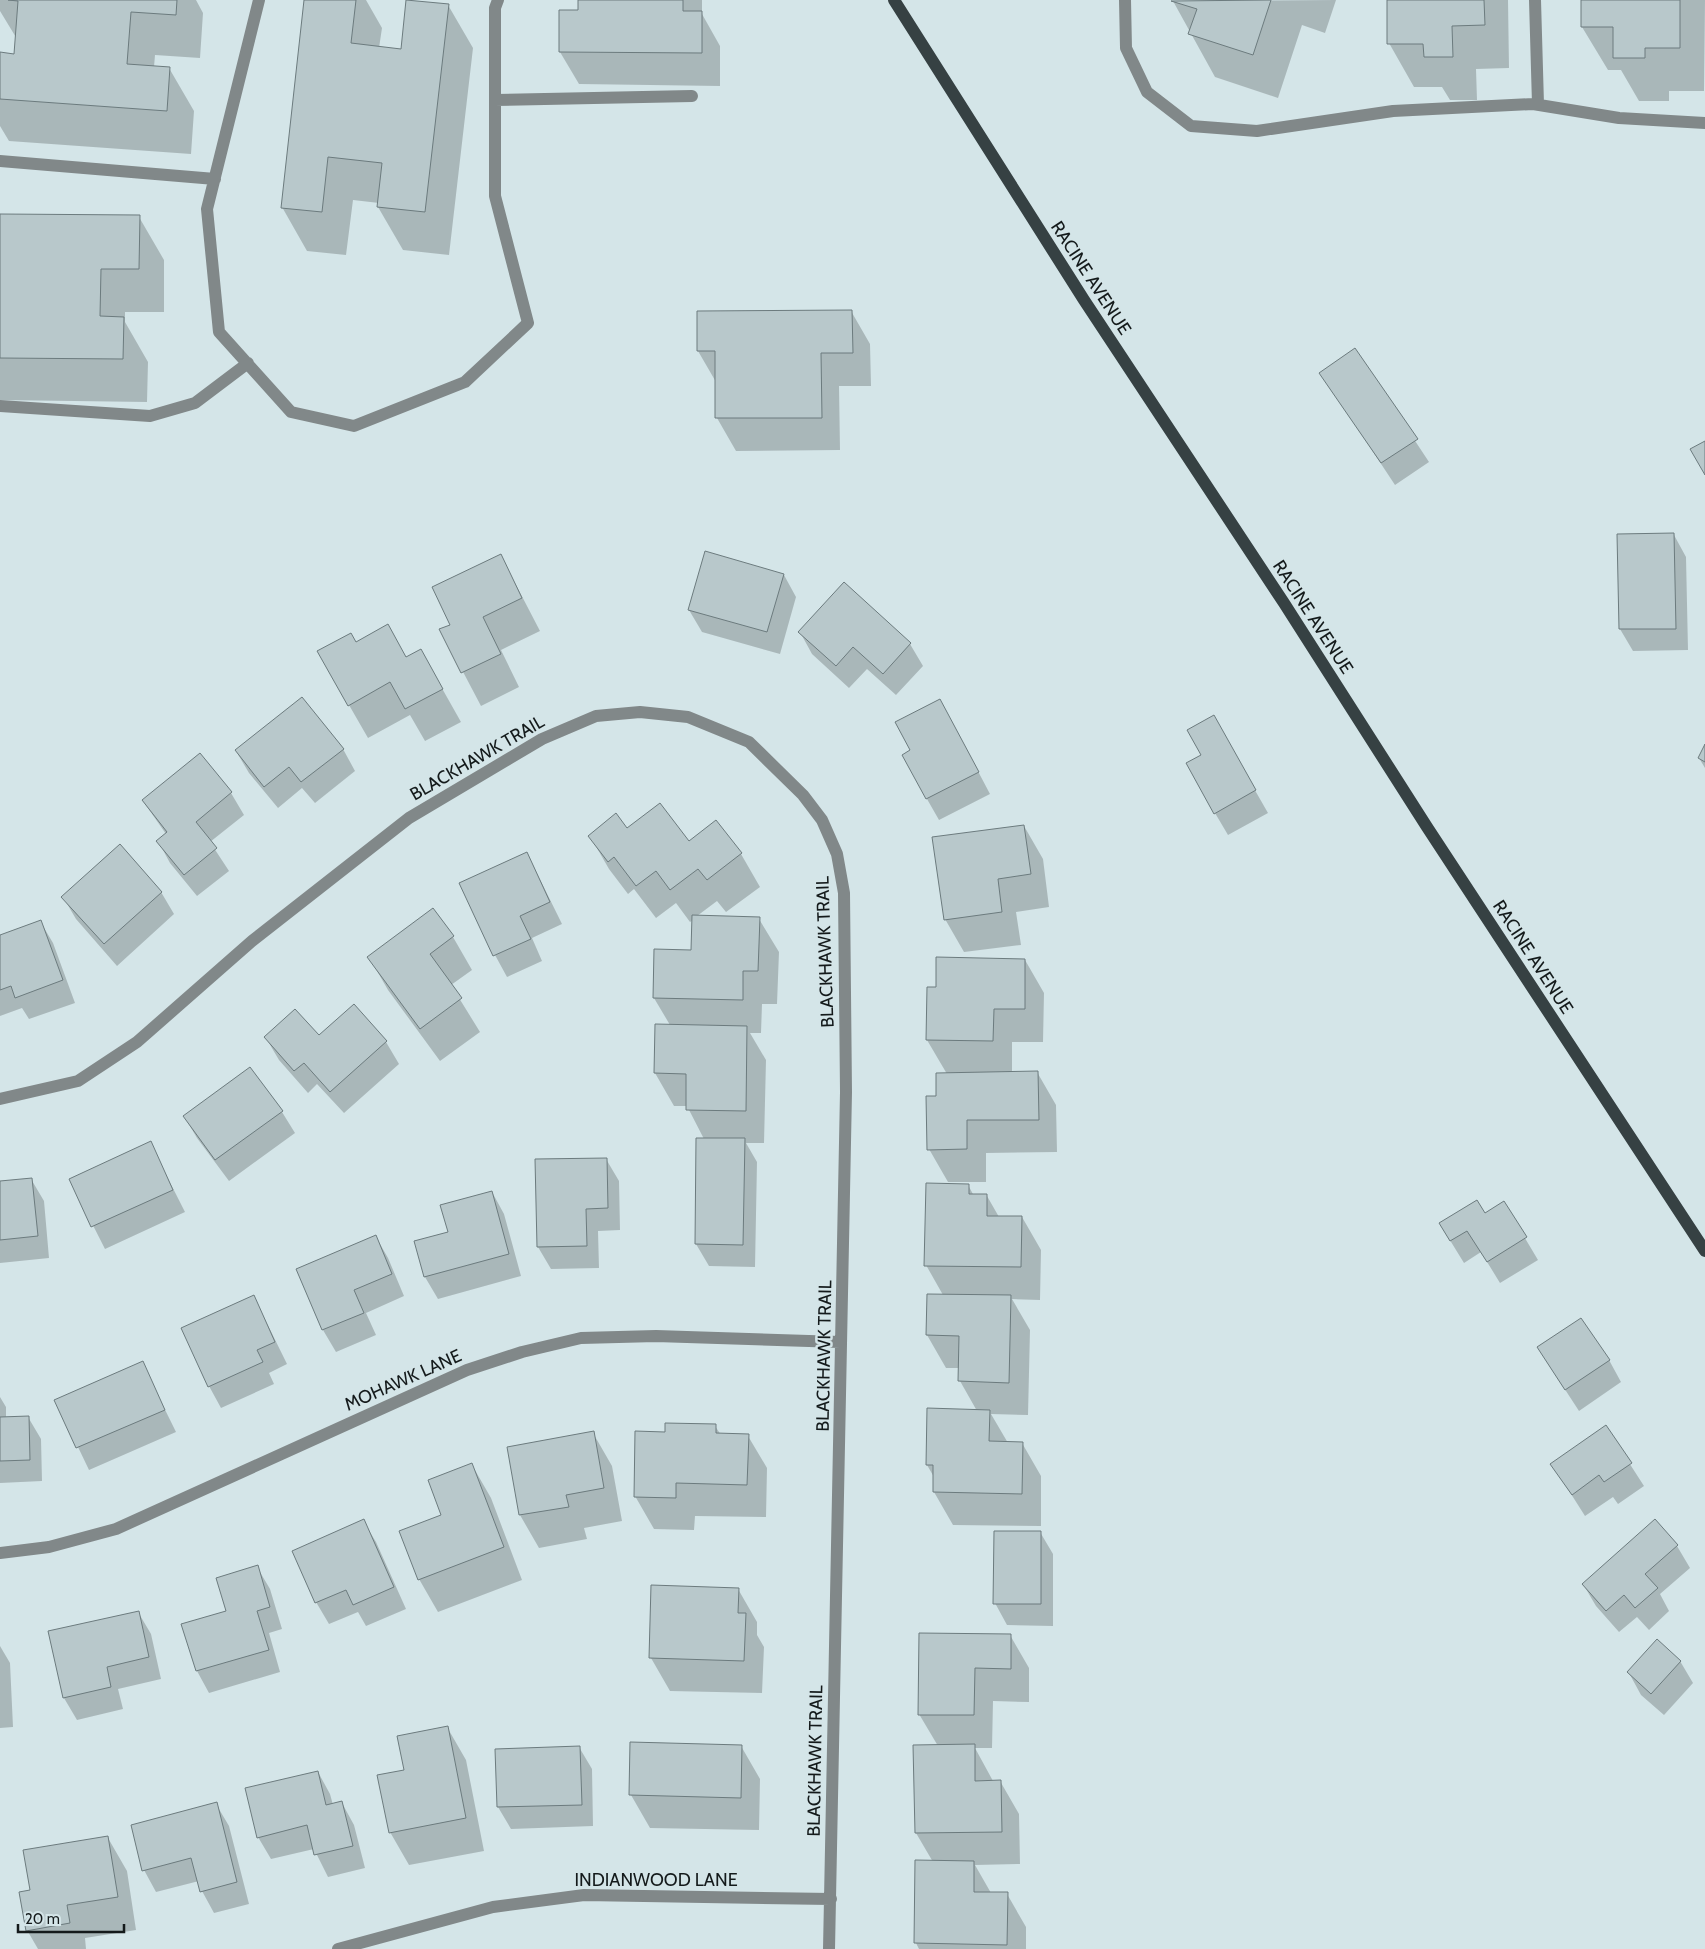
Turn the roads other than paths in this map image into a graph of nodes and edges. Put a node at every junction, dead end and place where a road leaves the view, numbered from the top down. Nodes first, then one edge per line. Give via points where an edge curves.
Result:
1 (259, 0) edge
2 (498, 0) edge
3 (894, 0) edge
4 (1125, 0) edge
5 (1535, 0) edge
6 (692, 96) dead end
7 (495, 100) junction
8 (1538, 104) junction
9 (1705, 123) edge
10 (0, 161) edge
11 (215, 179) junction
12 (248, 364) junction
13 (0, 406) edge
14 (0, 1099) edge
15 (1705, 1252) edge
16 (840, 1342) junction
17 (0, 1553) edge
18 (831, 1899) junction
19 (338, 1949) edge
20 (829, 1949) edge

1 - 11 street
2 - 7 street via 495,8
3 - 15 main road, RACINE AVENUE via 1084,300
4 - 8 street via 1126,48 1146,92 1192,126 1257,131 1393,111
5 - 8 street
6 - 7 street
7 - 12 street via 495,196 528,323 465,382 354,426 291,412
8 - 9 street via 1619,118
10 - 11 street
11 - 12 street via 207,209 219,332
12 - 13 street via 195,403 150,416
14 - 16 street, BLACKHAWK TRAIL via 78,1082 137,1042 252,941 409,818 542,739 596,716 640,712 688,718 748,742 803,795 822,820 837,854 844,903 846,1092
16 - 17 street, MOHAWK LANE via 656,1336 581,1338 522,1352 467,1370 116,1529 49,1547
16 - 18 street, BLACKHAWK TRAIL
18 - 19 street, INDIANWOOD LANE via 584,1895 493,1907
18 - 20 street, BLACKHAWK TRAIL

